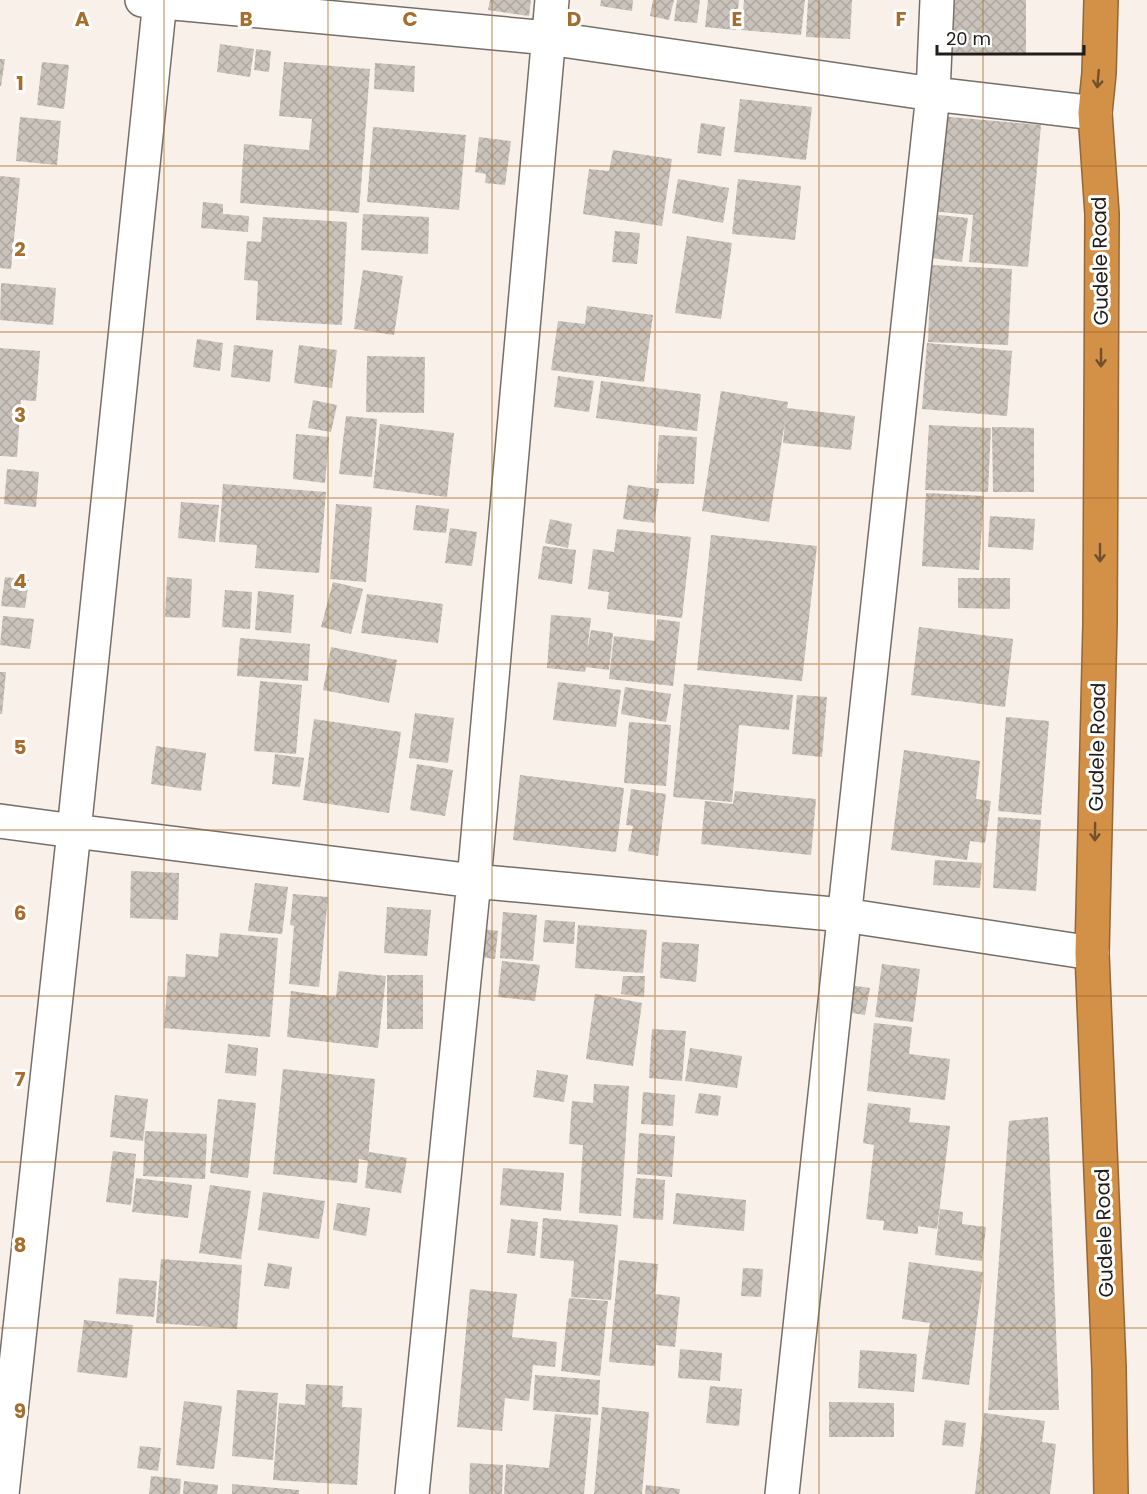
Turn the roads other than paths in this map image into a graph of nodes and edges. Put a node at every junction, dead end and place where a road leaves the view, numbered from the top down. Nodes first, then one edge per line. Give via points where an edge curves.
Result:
1 (552, 0) edge
2 (937, 0) edge
3 (1101, 0) edge
4 (154, 1) edge
5 (548, 38) junction
6 (933, 94) junction
7 (1095, 113) junction
8 (0, 821) edge
9 (74, 831) junction
10 (474, 881) junction
11 (844, 915) junction
12 (1092, 953) junction
13 (2, 1494) edge
14 (412, 1494) edge
15 (782, 1494) edge
16 (1111, 1494) edge

1 - 5 street
2 - 6 street
3 -> 7 highway, Gudele Road
4 - 5 street
4 - 9 street
5 - 6 street
5 - 10 street
6 - 7 street
6 - 11 street
7 -> 12 highway, Gudele Road via 1102,214 1100,624
8 - 9 street
9 - 10 street
9 - 13 street
10 - 11 street
10 - 14 street
11 - 12 street
11 - 15 street
12 - 16 highway, Gudele Road

